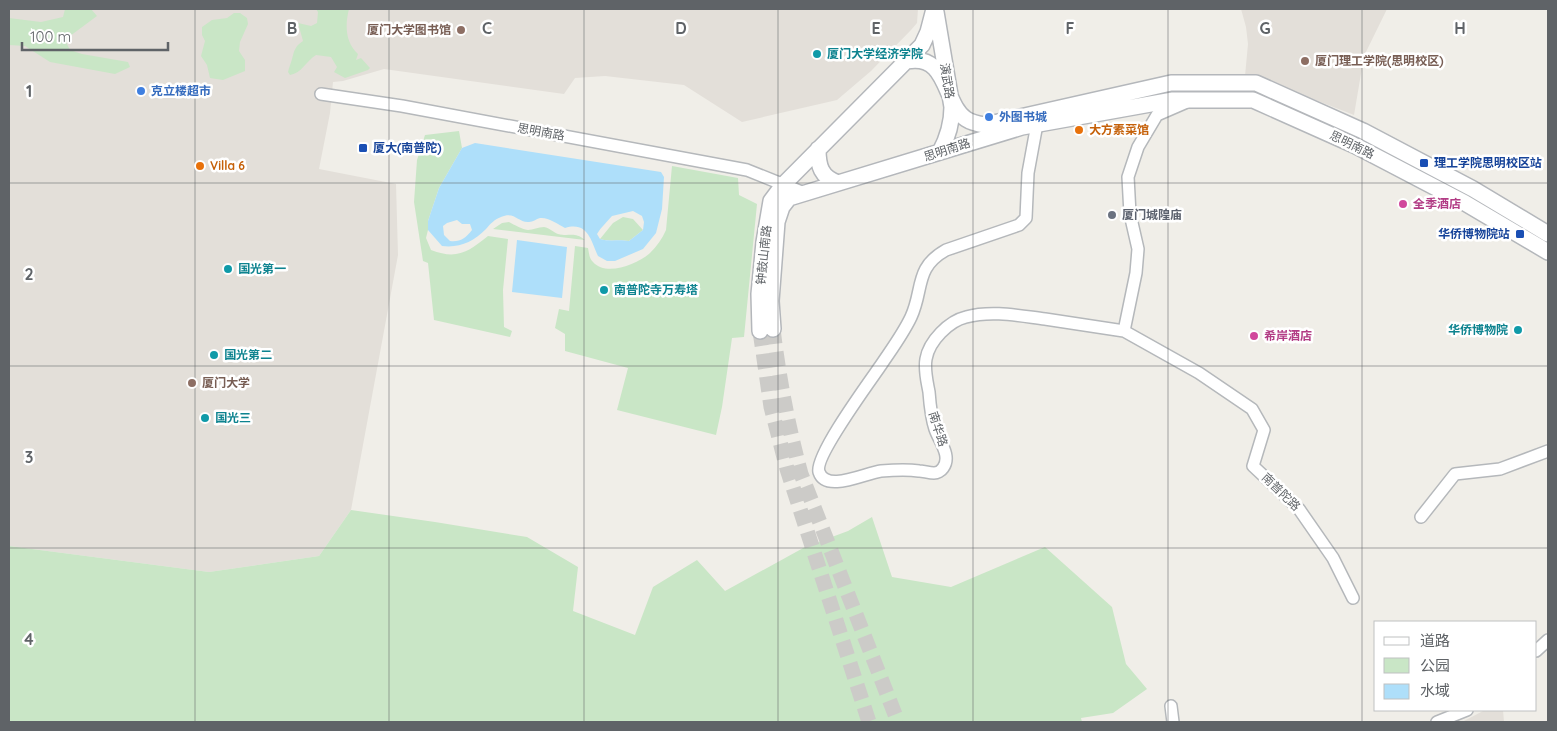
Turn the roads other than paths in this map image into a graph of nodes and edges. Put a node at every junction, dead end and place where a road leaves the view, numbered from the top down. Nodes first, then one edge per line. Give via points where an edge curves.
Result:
1 (935, 9) edge
2 (907, 61) junction
3 (950, 92) junction
4 (321, 94) dead end
5 (1193, 100) junction
6 (1036, 124) junction
7 (818, 150) junction
8 (940, 152) junction
9 (838, 183) junction
10 (783, 184) junction
11 (802, 192) junction
12 (1548, 234) edge
13 (1548, 252) edge
14 (1124, 331) junction
15 (1548, 451) edge
16 (1421, 517) dead end
17 (1353, 598) dead end
18 (1548, 640) edge
19 (1537, 650) edge
20 (1171, 706) dead end
21 (1464, 711) edge
22 (1173, 722) edge
23 (1437, 722) edge

1 - 2 main road, 钟鼓山南路 via 922,45
1 - 3 main road, 演武路
2 - 3 main road via 925,60
2 - 7 main road, 钟鼓山南路
3 - 8 main road, 演武路 via 951,125
3 - 12 main road, 思明南路 via 956,108 966,119 985,125 1171,83 1256,83 1364,131 1473,189
4 - 10 street, 思明南路 via 747,170
5 - 6 main road, 思明南路 via 1173,100
5 - 13 main road, 思明南路 via 1252,100 1356,146 1465,203
5 - 14 street via 1158,115 1138,147 1128,177 1130,214 1138,249
6 - 8 main road, 思明南路
6 - 14 street, 南华路 via 1028,173 1026,218 1019,225 946,250 924,270 911,316 836,430 820,460 820,474 827,481 838,482 898,470 940,472 946,460 945,451 932,420 926,357 942,332 965,317 1009,314
7 - 9 main road via 822,172
7 - 10 main road, 钟鼓山南路
8 - 9 main road, 思明南路
9 - 11 main road, 思明南路
10 - 11 street, 思明南路
10 - 11 main road, 钟鼓山南路 via 771,201 766,234 760,294 767,330 777,222 789,198
14 - 17 street, 南普陀路 via 1199,373 1252,409 1264,430 1253,466 1299,509 1333,558
15 - 16 street via 1500,469 1455,474
18 - 19 street
20 - 22 street
21 - 23 street

